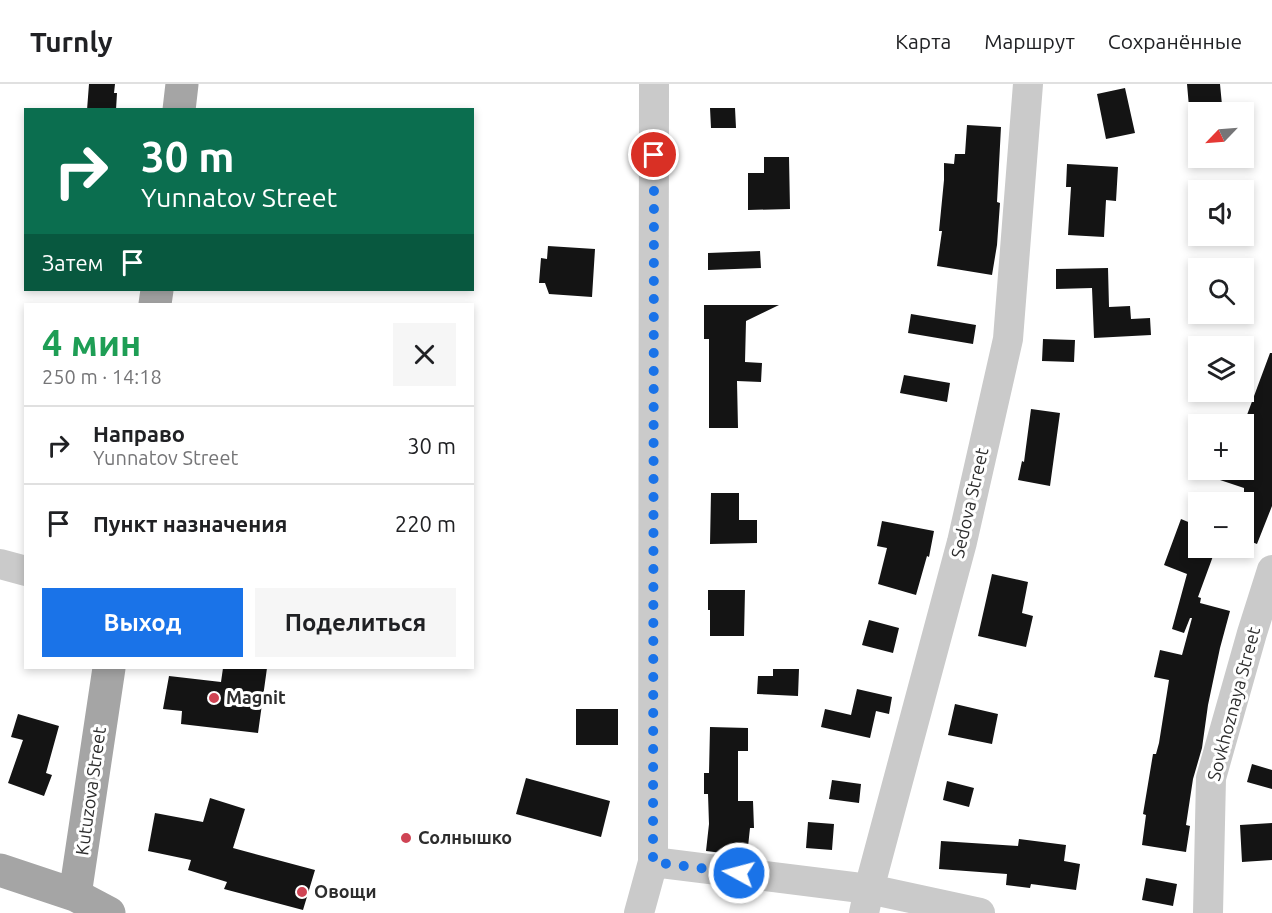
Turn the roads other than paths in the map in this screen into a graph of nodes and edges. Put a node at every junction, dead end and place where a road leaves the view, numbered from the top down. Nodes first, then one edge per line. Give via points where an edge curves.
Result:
1 (182, 84) edge
2 (654, 84) edge
3 (1028, 84) edge
4 (179, 108) edge
5 (0, 564) edge
6 (1272, 570) edge
7 (24, 571) edge
8 (109, 669) edge
9 (653, 862) junction
10 (0, 870) edge
11 (867, 901) edge
12 (72, 904) edge
13 (109, 913) edge
14 (639, 913) edge
15 (980, 913) edge
16 (1208, 913) edge

1 - 4 main road
2 - 9 street
3 - 11 street, Sedova Street via 1008,339 962,542
5 - 7 street
6 - 16 street, Sovkhoznaya Street via 1211,778
8 - 12 main road, Kutuzova Street
9 - 11 street
9 - 14 street
10 - 12 main road
11 - 15 street
12 - 13 main road

